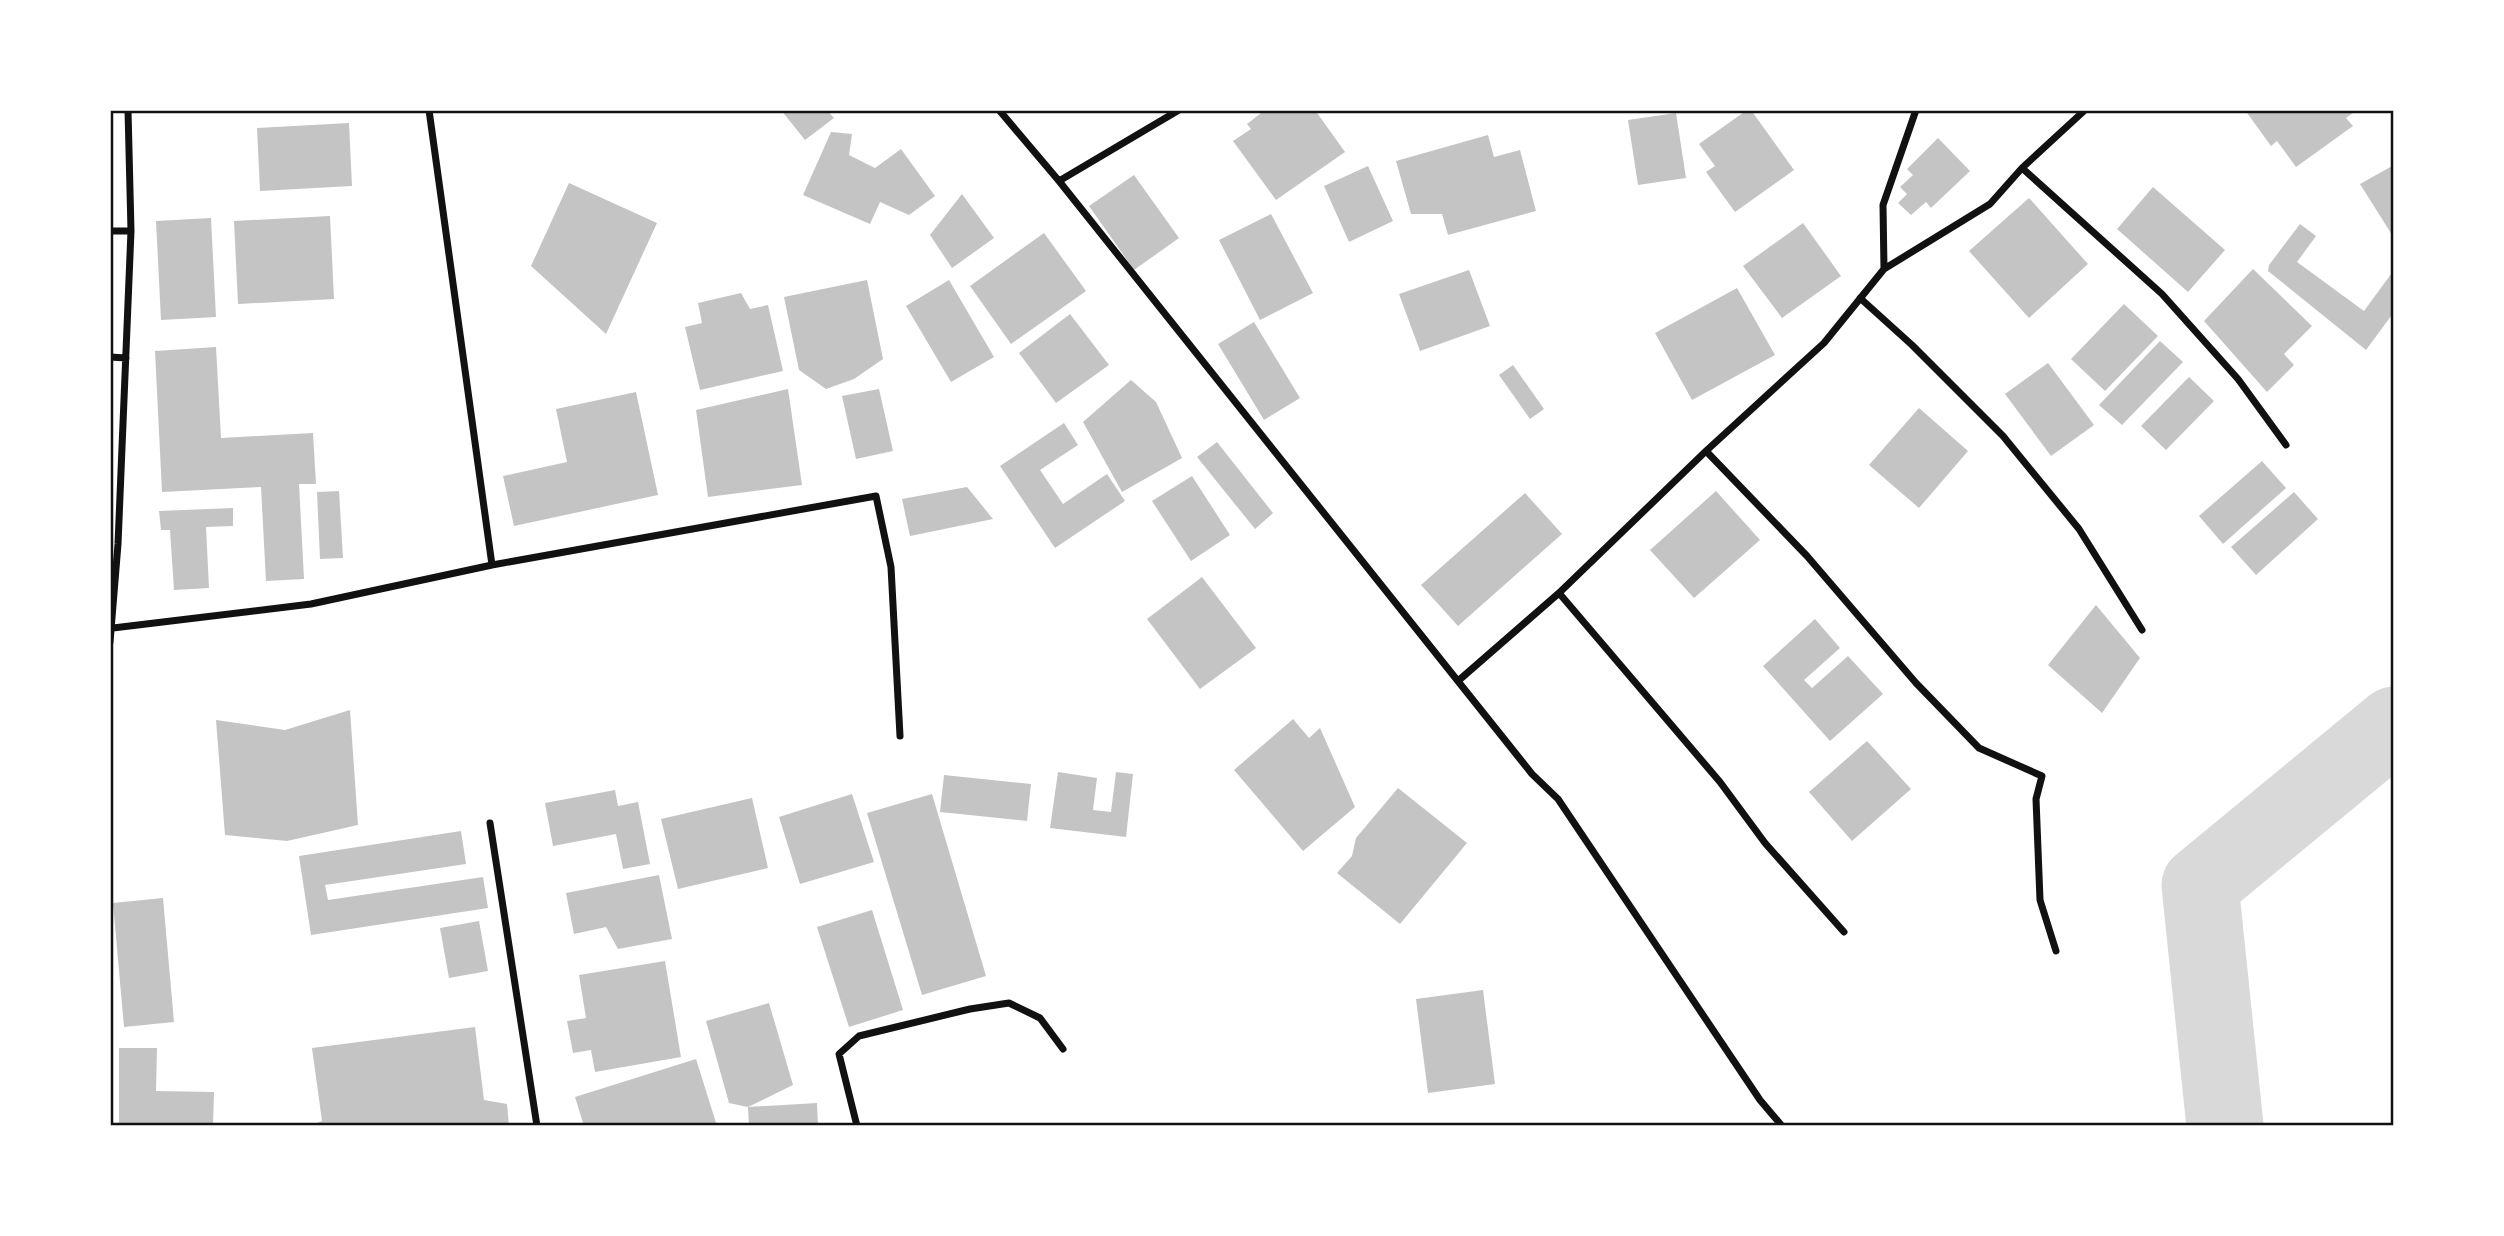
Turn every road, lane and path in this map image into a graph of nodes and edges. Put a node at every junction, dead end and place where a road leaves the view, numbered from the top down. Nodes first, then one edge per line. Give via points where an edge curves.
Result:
1 (128, 110) edge
2 (429, 110) edge
3 (999, 110) edge
4 (1179, 110) edge
5 (1916, 110) edge
6 (2085, 110) edge
7 (2022, 168) junction
8 (1059, 181) junction
9 (110, 231) edge
10 (131, 232) junction
11 (1884, 269) junction
12 (1860, 298) junction
13 (110, 357) edge
14 (126, 358) junction
15 (2286, 445) dead end
16 (1706, 451) junction
17 (492, 565) junction
18 (1559, 593) junction
19 (113, 628) junction
20 (2142, 631) dead end
21 (110, 642) edge
22 (1458, 681) junction
23 (900, 736) dead end
24 (490, 823) dead end
25 (1844, 932) dead end
26 (2056, 951) dead end
27 (1063, 1049) dead end
28 (537, 1126) edge
29 (857, 1126) edge
30 (1782, 1126) edge

1 - 10 street
2 - 17 street
3 - 8 street
4 - 8 street
5 - 11 street via 1883,205
6 - 7 street
7 - 11 street via 1990,204
7 - 15 street via 2162,294 2238,379
8 - 22 street
9 - 10 street
10 - 14 street
11 - 12 street
12 - 16 street via 1824,343
12 - 20 street via 2003,436 2079,529
13 - 14 street
14 - 19 street
16 - 18 street
16 - 26 street via 1979,748 2042,776 2036,799 2040,900
17 - 19 street via 311,604
17 - 23 street via 876,496 891,567
18 - 22 street
18 - 25 street
19 - 21 street
22 - 30 street via 1532,774 1558,799
24 - 28 street
27 - 29 street via 1040,1018 1009,1003 859,1036 839,1054

